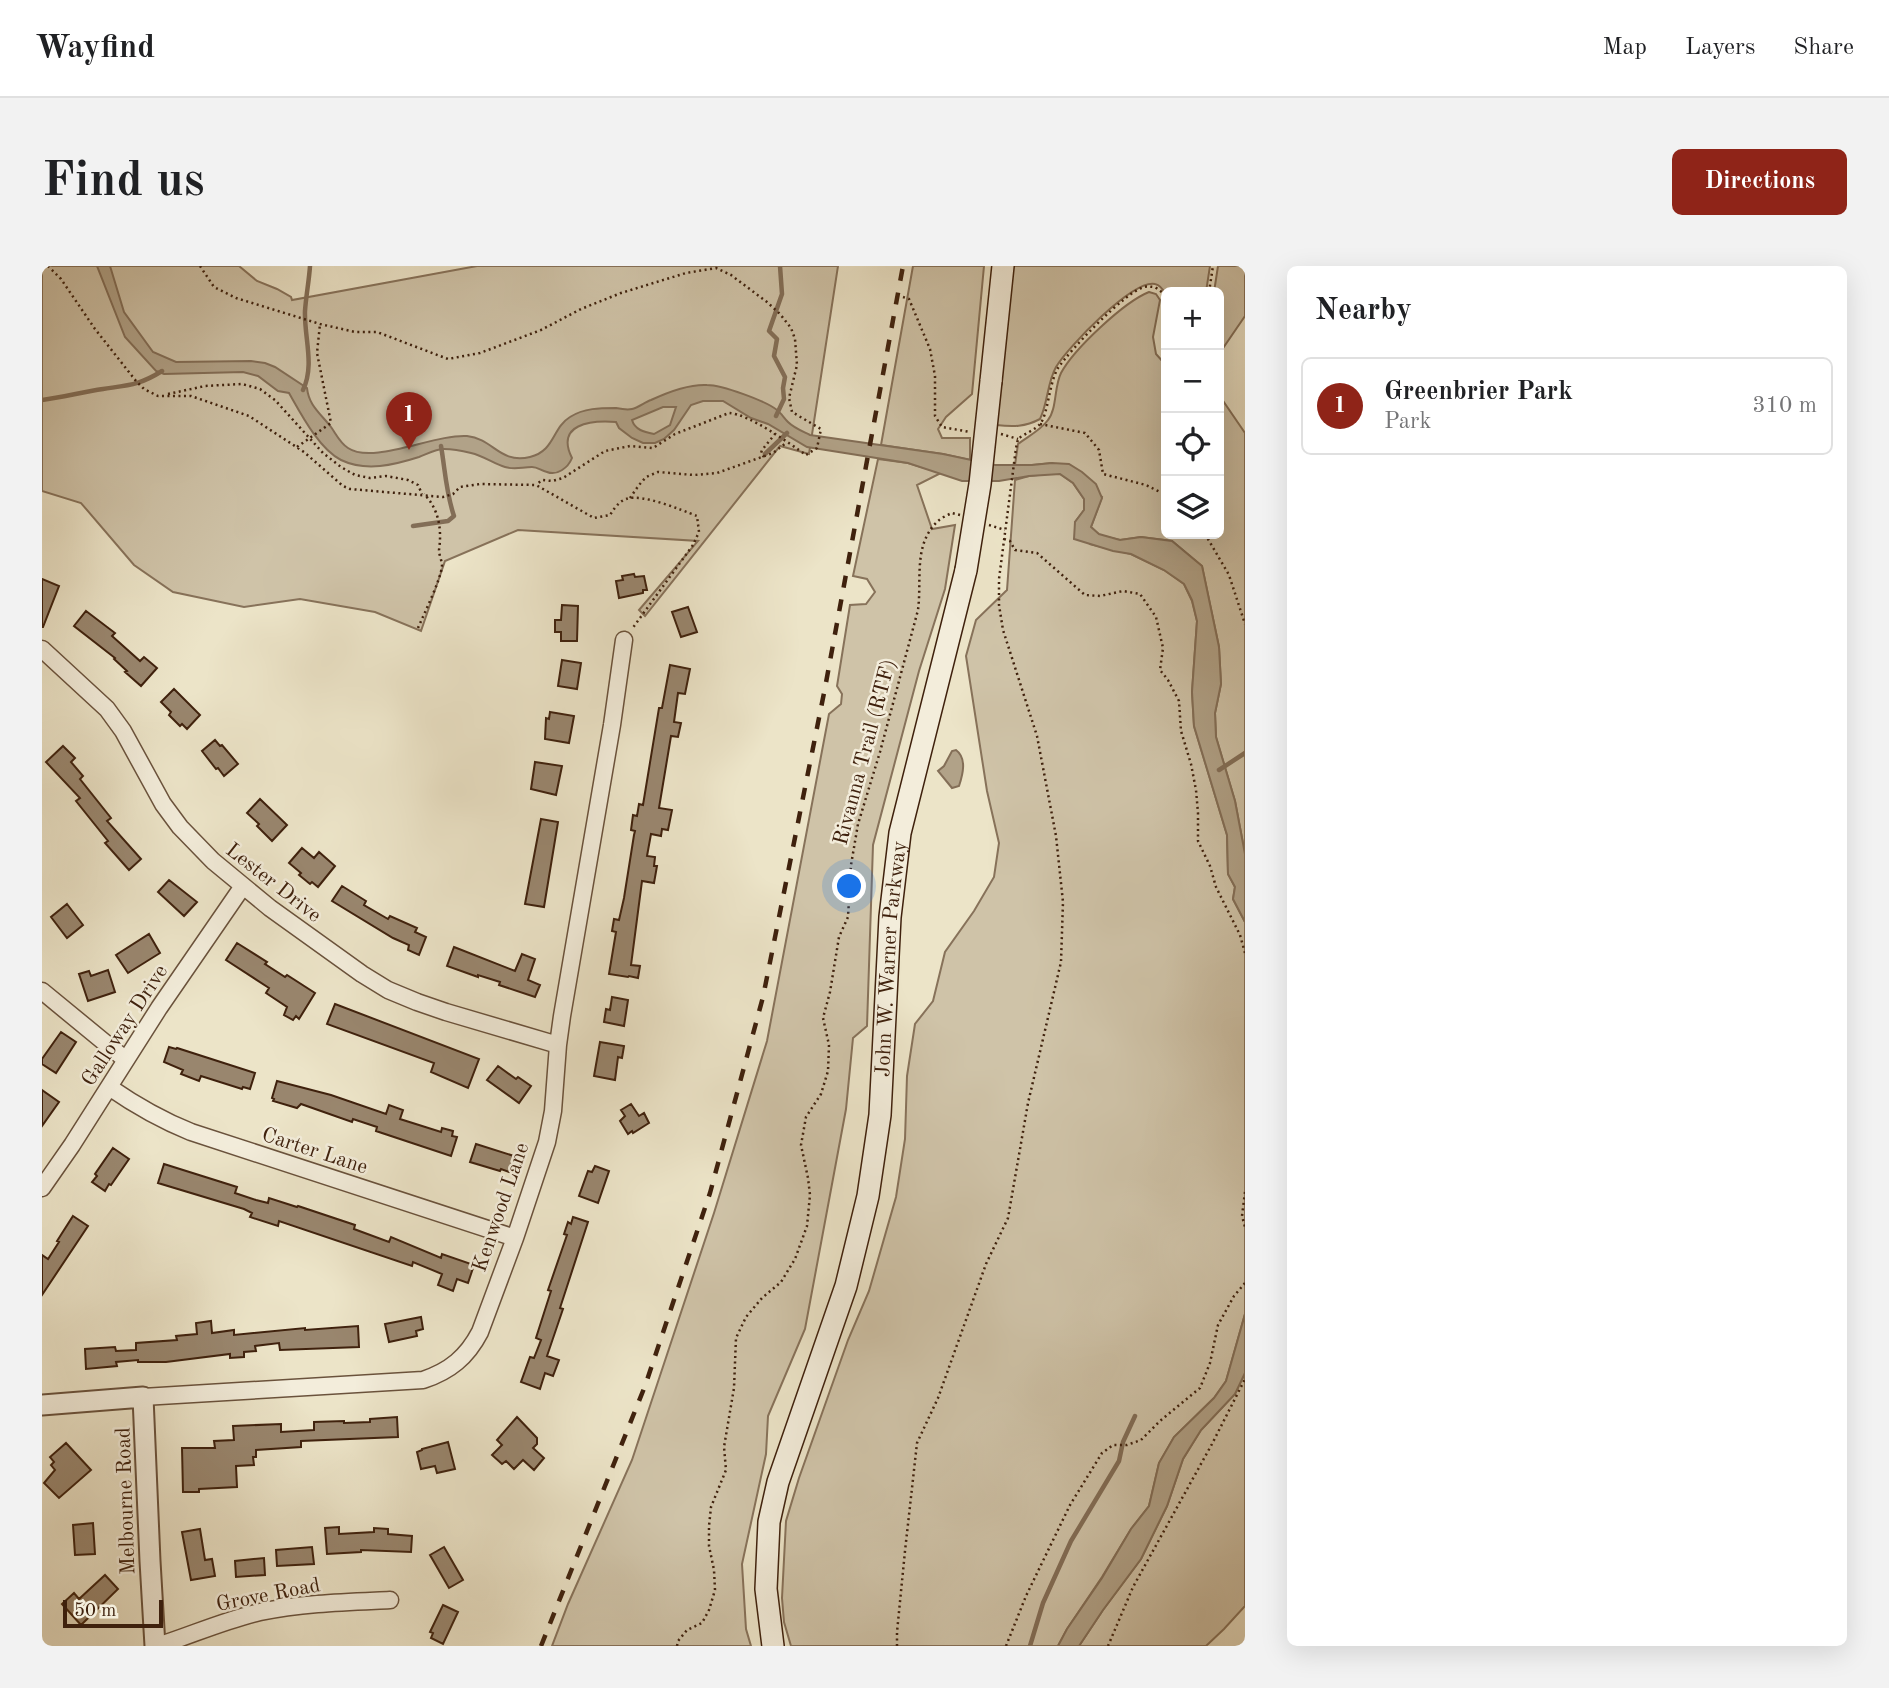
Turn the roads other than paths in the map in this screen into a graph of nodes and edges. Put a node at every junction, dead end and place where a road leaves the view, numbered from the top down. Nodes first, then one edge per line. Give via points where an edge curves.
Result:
1 (1003, 266) edge
2 (624, 640) road end
3 (42, 649) edge
4 (243, 886) junction
5 (42, 991) edge
6 (558, 1045) junction
7 (126, 1060) junction
8 (108, 1087) junction
9 (48, 1165) edge
10 (42, 1188) edge
11 (514, 1238) junction
12 (144, 1397) junction
13 (42, 1405) edge
14 (390, 1600) dead end
15 (156, 1646) edge
16 (773, 1646) edge

1 - 16 main road, John W. Warner Parkway, bridge via 980,484 966,570 900,833 890,917 880,1115 868,1196 846,1286 778,1482 769,1522 766,1590
2 - 6 street, Kenwood Lane
3 - 4 street, Lester Drive via 107,709 180,827
4 - 6 street, Lester Drive via 388,990
4 - 7 street, Galloway Drive
5 - 7 street
6 - 11 street, Kenwood Lane via 547,1142
7 - 8 street, Galloway Drive
8 - 9 street, Galloway Drive
8 - 11 street, Carter Lane via 191,1132
9 - 10 street, Galloway Drive
11 - 12 street, Kenwood Lane via 473,1345 454,1366 438,1375 423,1380
12 - 13 street, Kenwood Lane
12 - 15 street, Melbourne Road
14 - 15 street, Grove Road via 258,1613

